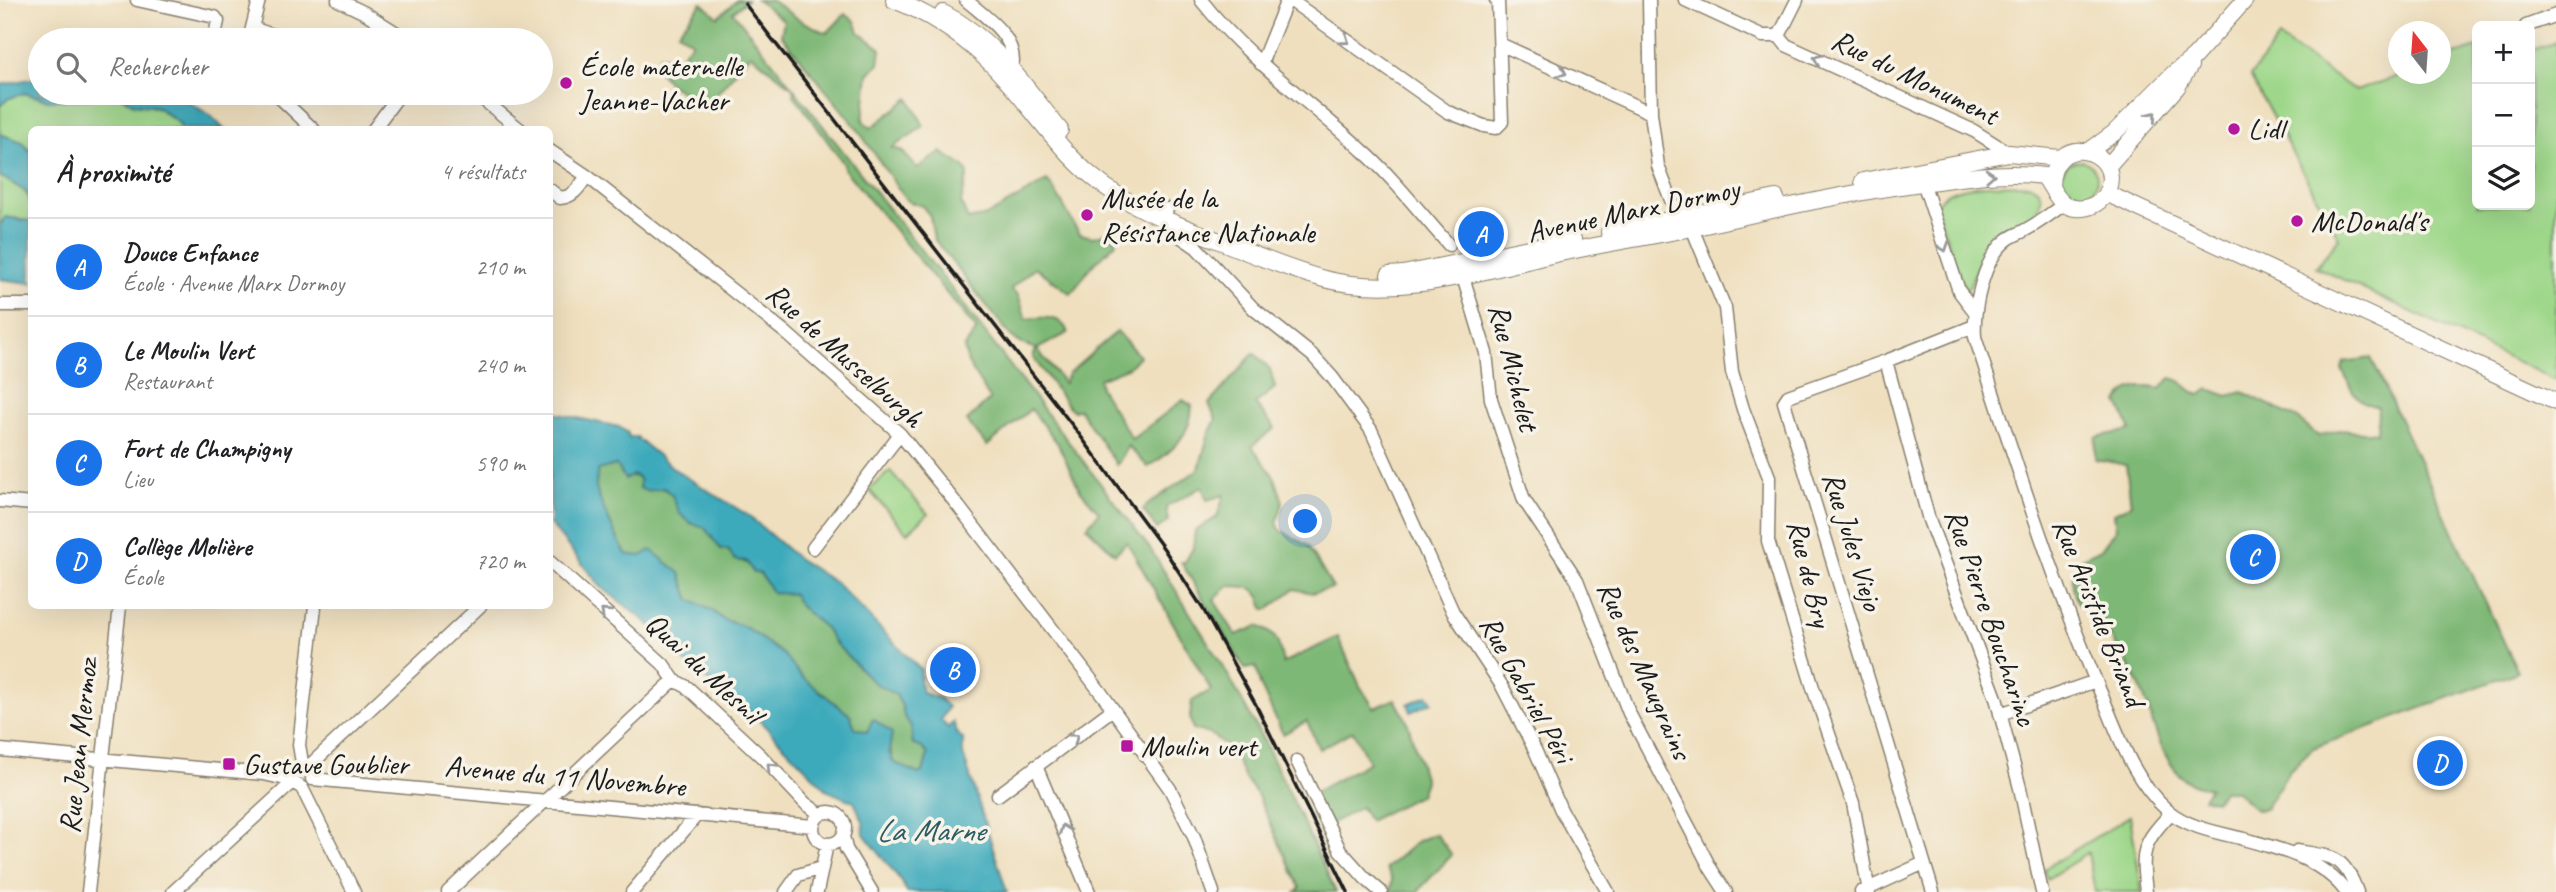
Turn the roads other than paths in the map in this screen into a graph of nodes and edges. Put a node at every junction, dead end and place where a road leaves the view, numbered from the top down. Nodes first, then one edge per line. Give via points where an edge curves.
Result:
1 (136, 0) edge
2 (259, 0) edge
3 (338, 0) edge
4 (894, 0) edge
5 (916, 0) edge
6 (966, 0) edge
7 (1202, 0) edge
8 (1288, 0) edge
9 (1497, 0) edge
10 (1649, 0) edge
11 (1685, 0) edge
12 (1797, 0) edge
13 (2245, 0) edge
14 (2556, 15) edge
15 (2535, 23) edge
16 (217, 28) edge
17 (252, 28) edge
18 (389, 28) edge
19 (1779, 36) junction
20 (1500, 44) junction
21 (2194, 57) junction
22 (1261, 64) junction
23 (1004, 70) junction
24 (288, 105) edge
25 (392, 105) edge
26 (490, 105) edge
27 (1651, 113) junction
28 (310, 126) edge
29 (376, 126) edge
30 (516, 126) edge
31 (2089, 151) junction
32 (553, 153) edge
33 (2009, 153) junction
34 (2060, 158) junction
35 (2107, 167) junction
36 (587, 176) junction
37 (1923, 182) junction
38 (2051, 187) junction
39 (553, 192) edge
40 (2106, 192) junction
41 (2064, 204) junction
42 (1166, 214) junction
43 (1678, 218) junction
44 (1692, 228) junction
45 (1448, 245) dead end
46 (1460, 269) junction
47 (0, 305) edge
48 (28, 305) edge
49 (1975, 312) junction
50 (1974, 326) junction
51 (1886, 361) junction
52 (2556, 402) edge
53 (900, 434) junction
54 (1514, 471) joint
55 (1, 502) edge
56 (28, 504) edge
57 (813, 548) dead end
58 (553, 565) edge
59 (120, 609) edge
60 (315, 609) edge
61 (477, 609) edge
62 (674, 680) junction
63 (2096, 681) junction
64 (1113, 709) junction
65 (2000, 714) junction
66 (0, 750) edge
67 (103, 759) junction
68 (1297, 761) dead end
69 (1037, 766) junction
70 (307, 772) junction
71 (295, 783) junction
72 (998, 795) dead end
73 (543, 802) junction
74 (2171, 813) junction
75 (820, 814) junction
76 (697, 815) junction
77 (813, 826) junction
78 (843, 835) junction
79 (827, 844) junction
80 (2260, 844) junction
81 (1924, 863) junction
82 (821, 868) junction
83 (1866, 891) edge
84 (88, 892) edge
85 (173, 892) edge
86 (354, 892) edge
87 (447, 892) edge
88 (632, 892) edge
89 (786, 892) edge
90 (817, 892) edge
91 (872, 892) edge
92 (1089, 892) edge
93 (1213, 892) edge
94 (1381, 892) edge
95 (1608, 892) edge
96 (1726, 892) edge
97 (1933, 892) edge
98 (2042, 892) edge
99 (2146, 892) edge
100 (2346, 892) edge
101 (2357, 892) edge

1 - 16 street via 215,17
2 - 17 street
3 - 18 street
4 - 23 main road, Avenue Marx Dormoy via 931,17
5 - 23 main road, Avenue Marx Dormoy via 964,26 993,49
6 - 23 street via 1000,30 1013,54
7 - 22 street
8 -> 20 street via 1448,112 1496,128 1502,122
8 - 22 street
9 - 20 street
10 - 27 street
11 - 19 street, Rue du Monument via 1763,36
12 - 19 street
13 - 21 main road
14 - 15 street
33 -> 19 street, Rue du Monument via 1974,131 1786,45
20 -> 27 street
21 - 31 main road
35 -> 21 main road via 2177,87
22 - 45 street via 1372,159
23 - 42 main road, Avenue Marx Dormoy via 1063,149 1094,178 1130,203
24 - 28 street
25 - 29 street
26 - 30 street
27 - 43 street via 1658,166
31 - 34 main road via 2071,151
31 - 35 main road
32 - 36 street, Rue de Musselburgh
33 - 34 main road, Avenue Marx Dormoy
33 - 43 main road, Avenue Marx Dormoy
34 - 38 main road via 2053,167
35 - 40 main road
36 - 39 street via 568,197
36 - 53 street, Rue de Musselburgh via 785,332
37 -> 38 main road, Avenue Marx Dormoy via 2025,173 2044,176
37 - 44 main road, Avenue Marx Dormoy via 1793,204
37 -> 49 street via 1959,290
38 - 41 main road
40 - 41 main road via 2087,208
40 - 52 main road
41 - 49 street, Rue Aristide Briand via 1999,248
42 - 46 main road, Avenue Marx Dormoy via 1286,268 1328,280 1404,285
42 - 95 street, Rue Gabriel Péri via 1167,228 1196,247 1254,309 1292,337 1332,377 1380,445 1452,612 1502,686 1561,810
43 - 44 street
43 - 46 main road, Avenue Marx Dormoy
44 - 46 main road, Avenue Marx Dormoy
44 - 83 street, Rue de Bry via 1725,308 1732,372 1769,477 1768,541 1853,803
46 - 54 street, Rue Michelet via 1486,353 1491,399
47 - 48 street
49 - 50 street, Rue Aristide Briand
50 - 51 street, Rue Jules Viejo
50 - 63 street, Rue Aristide Briand via 2040,541
51 - 65 street, Rue Pierre Boucharinc via 1929,520
51 - 81 street, Rue Jules Viejo via 1788,396 1784,402
53 - 57 street
53 - 64 street, Rue de Musselburgh
54 - 96 street, Rue des Maugrains via 1524,500 1577,580 1629,713
55 - 56 street
62 -> 58 street, Quai du Mesnil via 663,664
59 - 67 street, Rue Jean Mermoz
60 - 70 street via 299,745
61 - 70 street
62 - 73 street
75 -> 62 street, Quai du Mesnil via 687,687
63 - 65 street
63 - 74 street, Rue Aristide Briand via 2137,775 2150,795
69 -> 64 street
64 - 93 street, Rue de Musselburgh via 1170,789 1194,837
65 - 98 street, Rue Pierre Boucharinc
66 - 67 street
67 - 71 street via 264,774
67 - 84 street, Rue Jean Mermoz
68 - 94 street via 1340,850
69 - 72 street
92 -> 69 street
70 - 71 street via 295,770
70 - 71 street via 306,787
70 - 73 street, Avenue du 11 Novembre
71 - 85 street
71 - 86 street
73 - 76 street, Avenue du 11 Novembre
73 - 87 street
74 - 80 street, Rue Aristide Briand via 2207,831
74 - 99 street via 2148,838 2143,861
75 - 77 street
75 - 78 street via 840,816 845,825
76 - 77 street, Avenue du 11 Novembre
76 - 88 street
77 - 79 street via 814,836
78 - 79 street
78 - 91 street via 846,849
79 - 82 street
80 - 100 street, Rue Aristide Briand via 2313,864
80 - 101 street, Rue Aristide Briand via 2344,863
81 - 83 street
81 - 97 street, Rue Jules Viejo
82 - 89 street via 798,875
82 - 90 street

